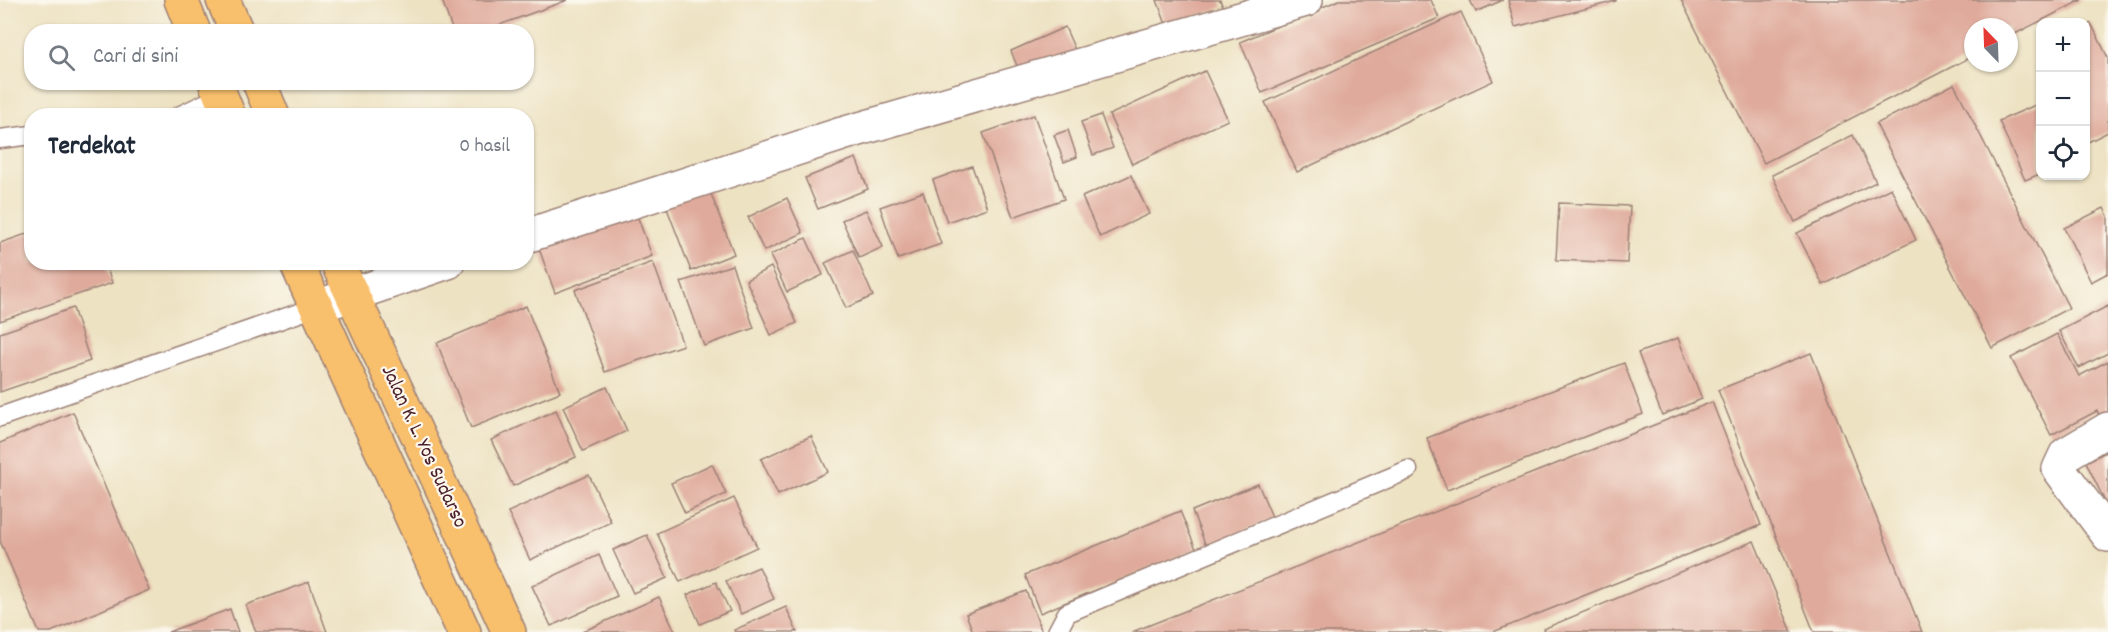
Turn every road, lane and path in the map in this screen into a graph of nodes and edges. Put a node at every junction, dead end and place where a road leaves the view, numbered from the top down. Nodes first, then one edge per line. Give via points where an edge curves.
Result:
1 (181, 0) edge
2 (223, 0) edge
3 (1306, 0) edge
4 (191, 24) edge
5 (234, 24) edge
6 (262, 90) edge
7 (222, 98) edge
8 (198, 108) edge
9 (270, 108) edge
10 (24, 136) edge
11 (0, 139) edge
12 (534, 233) edge
13 (300, 270) edge
14 (341, 270) edge
15 (425, 270) edge
16 (352, 296) junction
17 (316, 307) junction
18 (0, 417) edge
19 (2108, 429) edge
20 (1408, 470) dead end
21 (2108, 535) edge
22 (464, 632) edge
23 (509, 632) edge
24 (1057, 632) edge

1 - 4 highway
2 - 5 highway
3 - 12 street via 842,134
6 - 9 highway
7 - 8 lane
10 - 11 lane
13 - 17 highway, Jalan K. L. Yos Sudarso
14 - 16 highway, Jalan K. L. Yos Sudarso
15 - 16 street
16 - 17 street
16 - 23 highway, Jalan K. L. Yos Sudarso
17 - 18 lane
17 - 22 highway, Jalan K. L. Yos Sudarso
19 - 21 street via 2066,454 2059,469
20 - 24 lane via 1067,613

